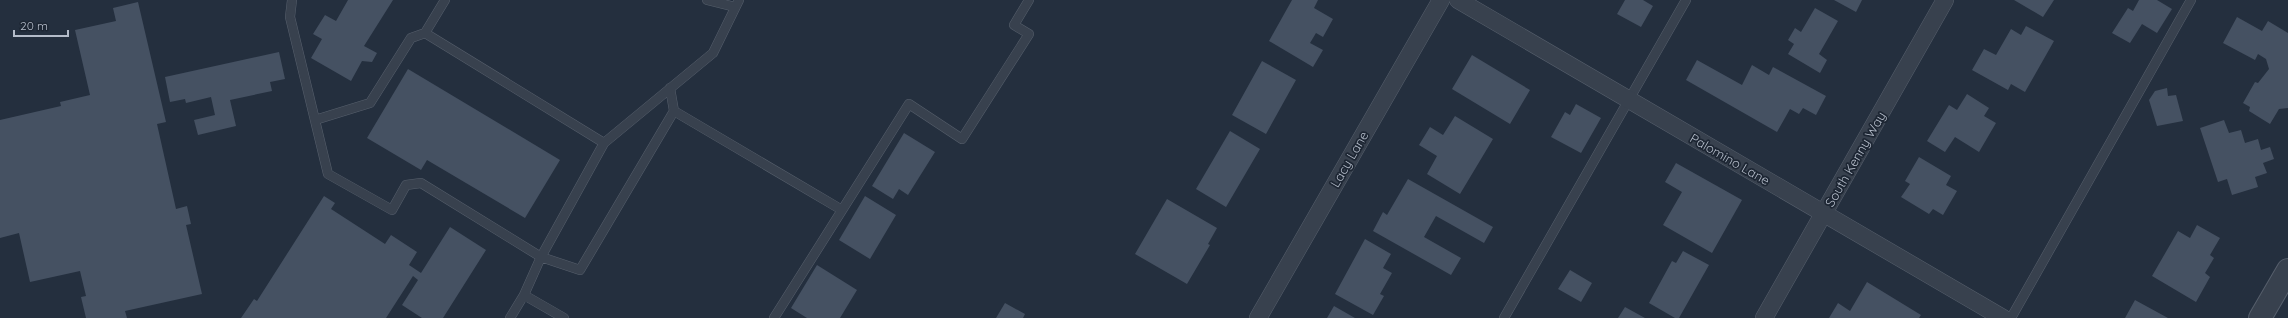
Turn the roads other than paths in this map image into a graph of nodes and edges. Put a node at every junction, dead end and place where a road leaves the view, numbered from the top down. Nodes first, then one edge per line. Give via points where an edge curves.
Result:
1 (292, 0) edge
2 (445, 0) edge
3 (707, 0) edge
4 (1029, 0) edge
5 (1441, 0) edge
6 (1458, 0) edge
7 (1686, 0) edge
8 (1945, 0) edge
9 (2191, 0) edge
10 (737, 4) edge
11 (425, 33) junction
12 (670, 88) junction
13 (1629, 100) junction
14 (674, 111) junction
15 (315, 120) junction
16 (604, 143) junction
17 (842, 210) junction
18 (1824, 213) junction
19 (541, 256) junction
20 (2288, 270) edge
21 (524, 295) junction
22 (510, 318) edge
23 (564, 318) edge
24 (774, 318) edge
25 (1258, 318) edge
26 (1504, 318) edge
27 (1764, 318) edge
28 (2003, 318) edge
29 (2011, 318) edge
30 (2260, 318) edge

1 - 15 lane via 290,17
2 - 11 lane
3 - 10 lane
4 - 17 lane via 1014,25 1029,34 962,139 909,104
5 - 25 street, Lacy Lane
6 - 13 street, Palomino Lane
7 - 13 lane
8 - 18 street, South Kenny Way
9 - 29 lane
10 - 12 lane via 713,53
11 - 15 lane via 411,38 370,103
11 - 16 lane
12 - 14 lane
12 - 16 lane
13 - 18 street, Palomino Lane
13 - 26 lane
14 - 17 lane
14 - 19 lane via 580,270
15 - 19 lane via 328,174 392,210 406,185 421,183
16 - 19 lane
17 - 24 lane
18 - 27 street, South Kenny Way
18 - 28 street, Palomino Lane
19 - 21 lane
20 - 30 street
21 - 22 lane
21 - 23 lane

